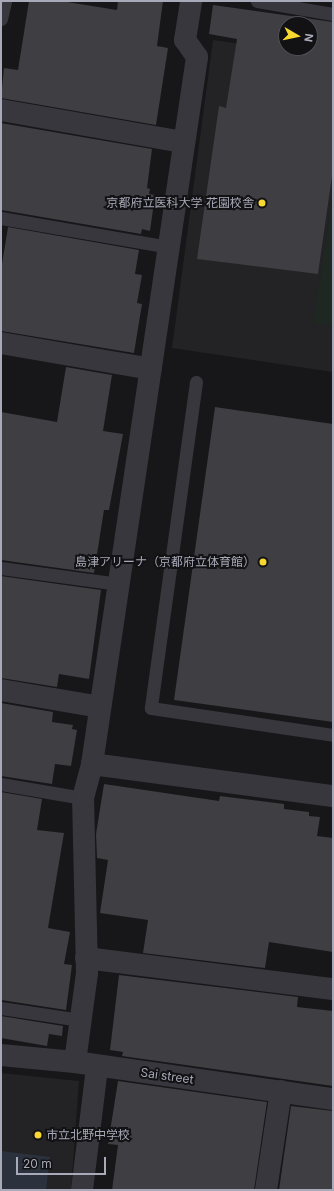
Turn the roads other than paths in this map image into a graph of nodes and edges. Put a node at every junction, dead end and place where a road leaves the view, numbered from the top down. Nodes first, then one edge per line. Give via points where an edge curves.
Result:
1 (5, 1) edge
2 (191, 1) edge
3 (256, 1) edge
4 (333, 14) edge
5 (1, 19) edge
6 (1, 110) edge
7 (182, 142) junction
8 (1, 218) edge
9 (169, 247) junction
10 (1, 343) edge
11 (150, 369) junction
12 (196, 382) dead end
13 (1, 568) edge
14 (119, 584) junction
15 (1, 690) edge
16 (100, 707) junction
17 (333, 735) edge
18 (92, 764) junction
19 (1, 784) edge
20 (333, 796) edge
21 (83, 798) junction
22 (86, 958) junction
23 (333, 989) edge
24 (1, 1008) edge
25 (80, 1020) junction
26 (1, 1055) edge
27 (75, 1062) junction
28 (97, 1067) junction
29 (281, 1091) junction
30 (333, 1099) edge
31 (82, 1190) edge
32 (266, 1190) edge

1 - 5 lane
2 - 7 street via 186,40 197,57
3 - 4 lane
6 - 7 street
7 - 9 street
8 - 9 lane
9 - 11 street
10 - 11 street
11 - 14 street
12 - 17 lane via 151,708
13 - 14 lane
14 - 16 street
15 - 16 street
16 - 18 street
18 - 20 street
18 - 21 street
19 - 21 lane
21 - 22 street
22 - 23 street
22 - 25 street via 87,973
24 - 25 lane
25 - 27 street
26 - 27 street, Sai street
27 - 28 street, Sai street
28 - 29 street, Sai street
28 - 31 street
29 - 30 street, Sai street
29 - 32 street

